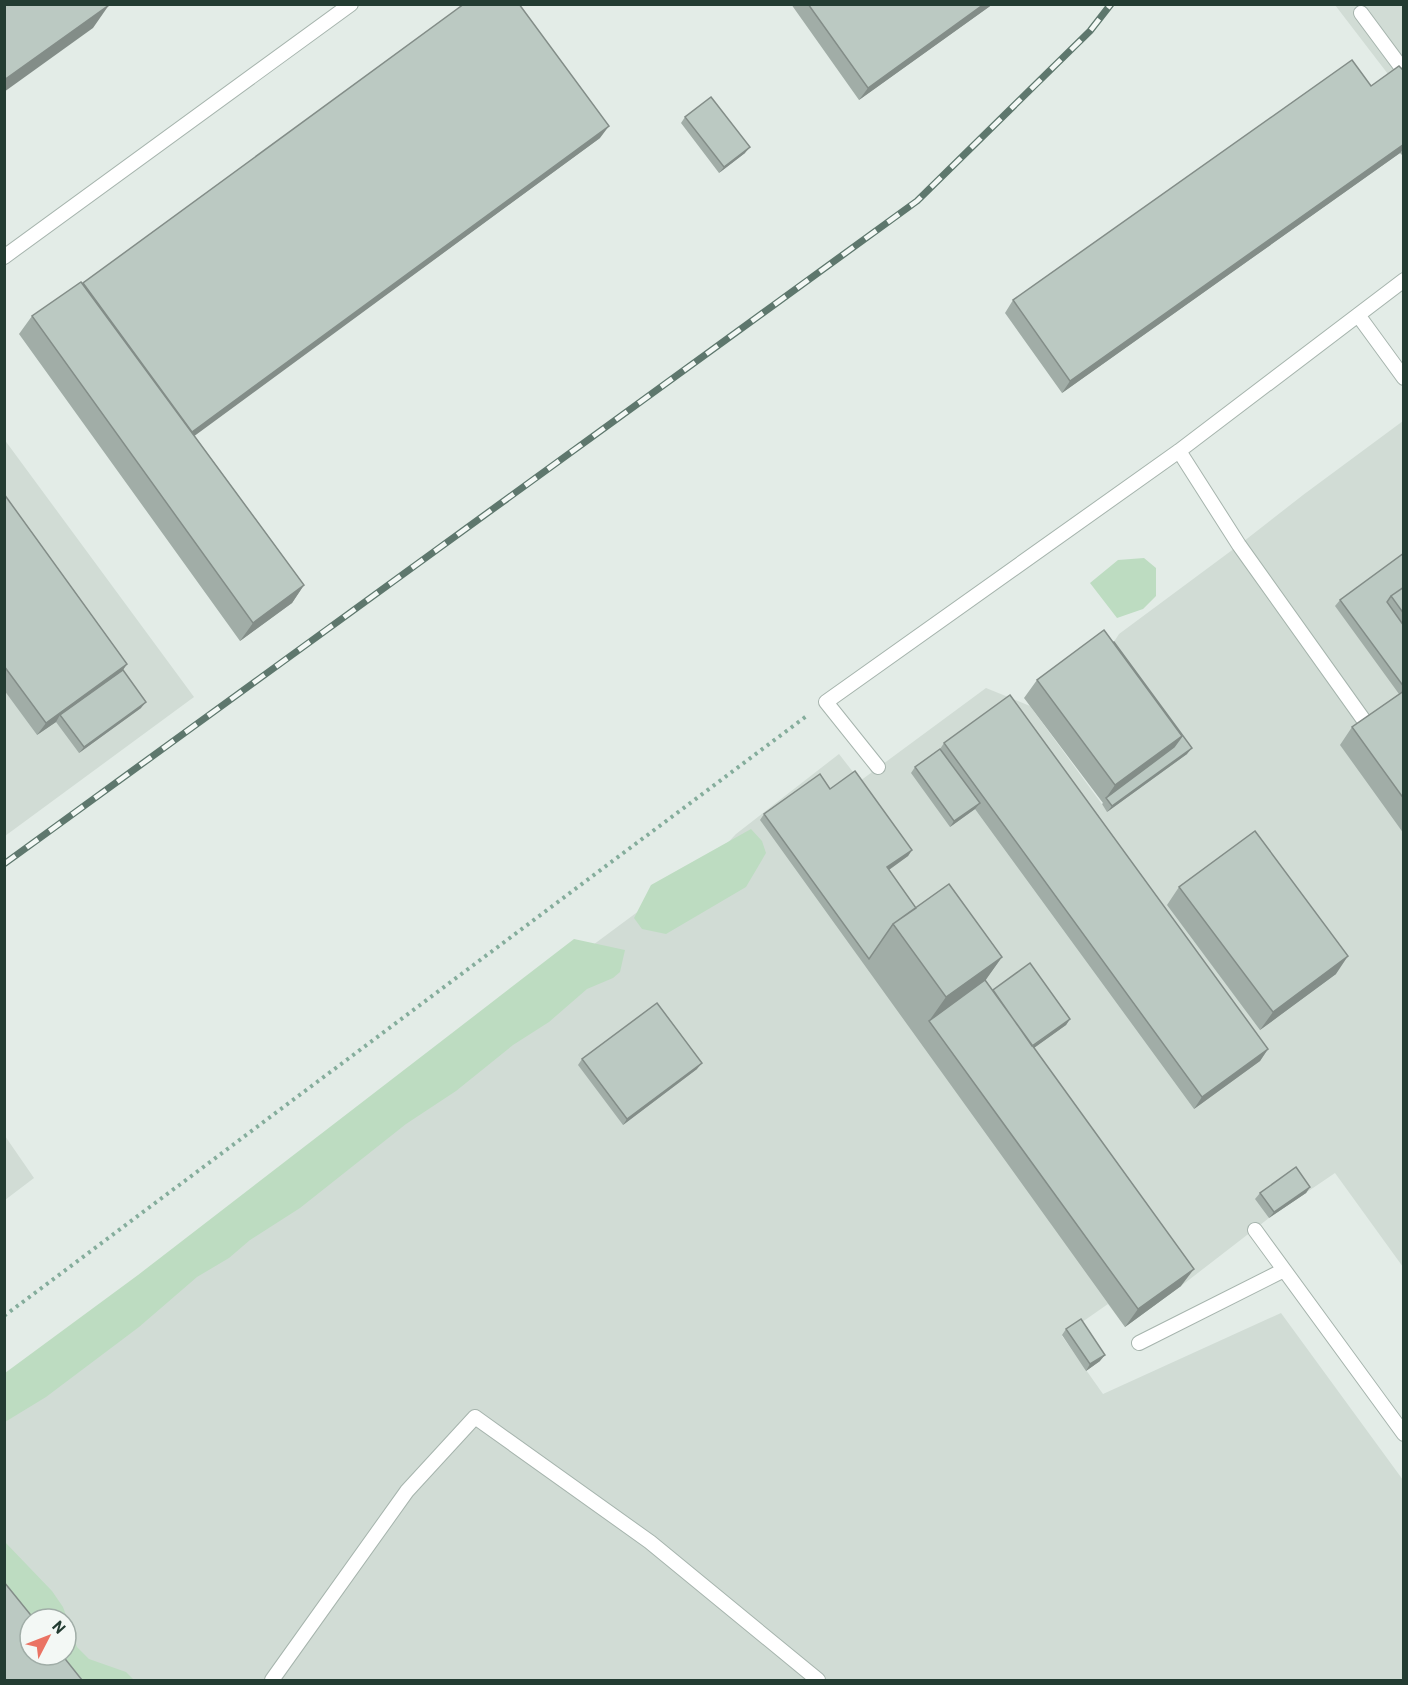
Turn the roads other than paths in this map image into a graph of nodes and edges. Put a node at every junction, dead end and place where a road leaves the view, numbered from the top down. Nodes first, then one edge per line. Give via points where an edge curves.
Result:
1 (351, 4) edge
2 (1361, 14) dead end
3 (1404, 70) edge
4 (4, 256) edge
5 (1404, 280) edge
6 (1358, 315) junction
7 (1404, 378) edge
8 (1179, 451) junction
9 (1383, 746) edge
10 (878, 767) dead end
11 (1255, 1230) dead end
12 (1284, 1270) junction
13 (1139, 1343) dead end
14 (1404, 1434) edge
15 (272, 1680) edge
16 (818, 1680) edge

1 - 4 lane
2 - 3 lane
5 - 6 lane
6 - 7 lane
6 - 8 lane
8 - 9 lane via 1239,544
8 - 10 lane via 826,702
11 - 12 lane
12 - 13 lane
12 - 14 lane
15 - 16 lane via 407,1491 475,1417 650,1542

